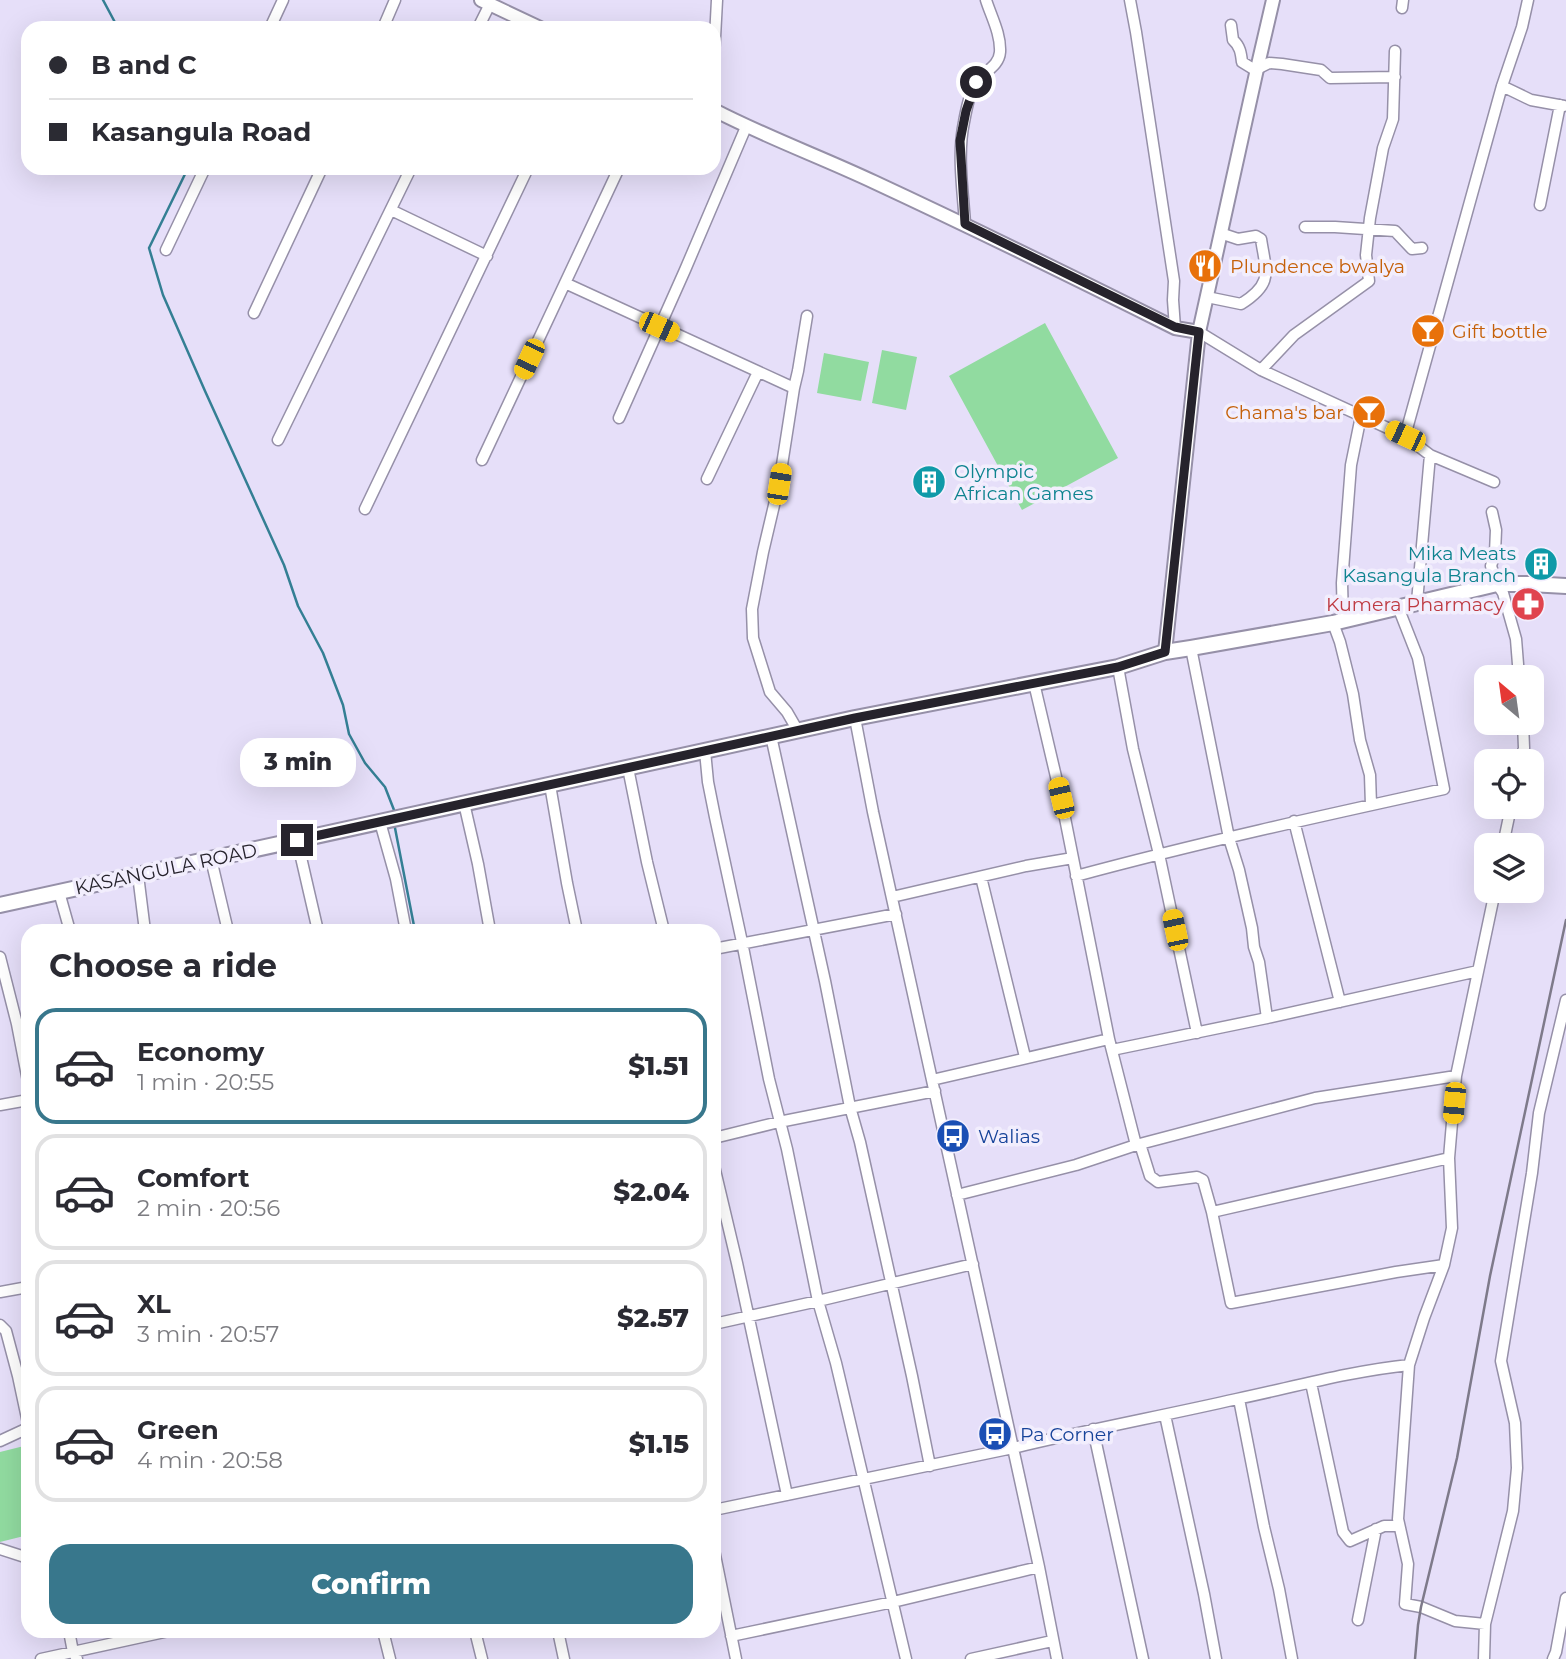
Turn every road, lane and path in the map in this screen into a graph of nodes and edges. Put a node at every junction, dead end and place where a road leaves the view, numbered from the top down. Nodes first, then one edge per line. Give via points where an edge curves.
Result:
1 (283, 0) edge
2 (395, 0) edge
3 (717, 0) edge
4 (986, 0) edge
5 (1130, 0) edge
6 (1273, 0) edge
7 (1528, 0) edge
8 (486, 2) edge
9 (273, 21) edge
10 (386, 21) edge
11 (480, 21) edge
12 (525, 21) edge
13 (716, 21) edge
14 (1231, 25) dead end
15 (1395, 51) dead end
16 (1256, 69) junction
17 (1395, 77) junction
18 (1502, 86) junction
19 (1563, 106) edge
20 (721, 114) edge
21 (746, 127) junction
22 (202, 175) edge
23 (319, 175) edge
24 (408, 175) edge
25 (525, 175) edge
26 (616, 175) edge
27 (1540, 205) dead end
28 (391, 210) junction
29 (965, 224) junction
30 (1305, 227) dead end
31 (1370, 230) junction
32 (1220, 233) junction
33 (1422, 248) dead end
34 (166, 250) dead end
35 (487, 256) junction
36 (565, 283) junction
37 (1207, 297) junction
38 (254, 313) dead end
39 (807, 316) dead end
40 (659, 327) junction
41 (1175, 327) junction
42 (1199, 332) junction
43 (1261, 370) junction
44 (758, 372) junction
45 (793, 388) junction
46 (1361, 416) junction
47 (619, 418) dead end
48 (1405, 436) junction
49 (278, 440) dead end
50 (1430, 455) junction
51 (482, 460) dead end
52 (707, 479) dead end
53 (1494, 482) dead end
54 (365, 509) dead end
55 (1492, 512) dead end
56 (1497, 584) junction
57 (1566, 586) edge
58 (1417, 602) junction
59 (1398, 607) junction
60 (1338, 621) junction
61 (1191, 648) junction
62 (1165, 652) junction
63 (1518, 665) edge
64 (1118, 667) junction
65 (1034, 684) junction
66 (855, 718) junction
67 (798, 731) junction
68 (771, 736) junction
69 (705, 751) junction
70 (628, 768) junction
71 (550, 785) junction
72 (464, 803) junction
73 (1371, 805) junction
74 (1294, 821) junction
75 (380, 822) junction
76 (1229, 838) junction
77 (297, 840) junction
78 (1159, 854) junction
79 (1073, 858) junction
80 (211, 859) junction
81 (138, 875) junction
82 (1076, 876) junction
83 (981, 877) junction
84 (59, 892) junction
85 (892, 897) junction
86 (1492, 903) edge
87 (0, 905) edge
88 (896, 914) junction
89 (68, 924) edge
90 (144, 924) edge
91 (226, 924) edge
92 (316, 924) edge
93 (405, 924) edge
94 (489, 924) edge
95 (576, 924) edge
96 (662, 924) edge
97 (814, 929) junction
98 (742, 942) junction
99 (721, 947) edge
100 (0, 957) edge
101 (1478, 971) junction
102 (1566, 1000) edge
103 (1340, 1002) junction
104 (1267, 1018) junction
105 (1197, 1033) junction
106 (1109, 1039) junction
107 (21, 1042) edge
108 (1112, 1050) junction
109 (1025, 1057) junction
110 (1456, 1076) junction
111 (932, 1080) junction
112 (935, 1091) junction
113 (21, 1101) edge
114 (0, 1105) edge
115 (850, 1107) junction
116 (779, 1122) junction
117 (721, 1136) edge
118 (1138, 1144) junction
119 (1449, 1158) junction
120 (957, 1195) junction
121 (721, 1197) edge
122 (1212, 1212) junction
123 (973, 1264) junction
124 (1444, 1265) junction
125 (891, 1284) junction
126 (21, 1288) edge
127 (0, 1292) edge
128 (818, 1301) junction
129 (748, 1316) junction
130 (721, 1322) edge
131 (0, 1325) edge
132 (1409, 1365) junction
133 (21, 1370) edge
134 (1311, 1383) junction
135 (1239, 1399) junction
136 (1165, 1415) junction
137 (21, 1429) edge
138 (1093, 1429) junction
139 (0, 1441) edge
140 (1013, 1448) junction
141 (930, 1466) junction
142 (863, 1479) junction
143 (787, 1495) junction
144 (721, 1509) edge
145 (1398, 1526) junction
146 (1376, 1529) junction
147 (0, 1549) edge
148 (21, 1556) edge
149 (1039, 1567) junction
150 (721, 1585) edge
151 (1566, 1598) edge
152 (893, 1602) junction
153 (1358, 1620) dead end
154 (1485, 1624) junction
155 (731, 1636) junction
156 (71, 1638) edge
157 (143, 1638) edge
158 (385, 1638) edge
159 (477, 1638) edge
160 (560, 1638) edge
161 (1052, 1641) junction
162 (75, 1656) edge
163 (41, 1659) edge
164 (390, 1659) edge
165 (482, 1659) edge
166 (564, 1659) edge
167 (736, 1659) edge
168 (906, 1659) edge
169 (971, 1659) edge
170 (1056, 1659) edge
171 (1143, 1659) edge
172 (1216, 1659) edge
173 (1292, 1659) edge
174 (1484, 1659) edge
175 (1553, 1659) edge

1 - 9 street
2 - 10 street
3 - 13 street
4 - 29 street via 1000,50 990,70 976,82 963,123
5 - 41 street via 1174,281
6 - 16 street
7 - 18 street
8 - 11 street
8 - 12 street
14 - 16 street via 1242,62
15 - 17 street
16 - 17 street via 1269,63 1321,70 1330,79
16 - 32 street
17 - 31 street via 1393,119 1383,148
18 - 19 street via 1531,100
18 - 48 street
19 - 27 street
20 - 21 street
21 - 29 street
21 - 40 street
22 - 34 street
23 - 38 street
24 - 28 street
25 - 35 street
26 - 36 street
28 - 35 street
28 - 49 street
29 - 41 street
30 - 31 street
31 - 33 street via 1395,231 1412,249
31 - 43 street via 1366,255 1369,281 1294,335
32 - 37 street
32 - 37 street via 1261,239 1266,279 1241,304
35 - 54 street
36 - 40 street
36 - 51 street
37 - 42 street
39 - 45 street
40 - 44 street
40 - 47 street
41 - 42 street
42 - 43 street
42 - 62 street
43 - 46 street
44 - 45 street
44 - 52 street
45 - 67 street via 779,484 752,609 753,638 770,692
46 - 48 street
46 - 60 street via 1351,465
48 - 50 street
50 - 53 street
50 - 58 street
55 - 56 street via 1496,530 1492,566
56 - 57 main road, KASANGULA ROAD
56 - 58 main road, KASANGULA ROAD
56 - 63 street via 1517,639
58 - 59 main road, KASANGULA ROAD
59 - 60 main road, KASANGULA ROAD
59 - 73 street via 1418,658 1444,789
60 - 61 main road, KASANGULA ROAD
60 - 73 street via 1370,775
61 - 62 main road, KASANGULA ROAD
61 - 76 street
62 - 64 main road, KASANGULA ROAD
64 - 65 main road, KASANGULA ROAD
64 - 78 street
65 - 66 main road, KASANGULA ROAD
65 - 79 street
66 - 67 main road, KASANGULA ROAD
66 - 85 street
67 - 68 main road, KASANGULA ROAD
68 - 69 main road, KASANGULA ROAD
68 - 97 street
69 - 70 main road, KASANGULA ROAD
69 - 98 street
70 - 71 main road, KASANGULA ROAD
70 - 96 street
71 - 72 main road, KASANGULA ROAD
71 - 95 street
72 - 75 main road, KASANGULA ROAD
72 - 94 street
73 - 74 street
74 - 76 street
74 - 103 street
75 - 77 main road, KASANGULA ROAD
75 - 93 street
76 - 78 street
76 - 104 street via 1252,928
77 - 80 main road, KASANGULA ROAD
77 - 92 street
78 - 82 street
78 - 105 street
79 - 82 street
79 - 83 street
80 - 81 main road, KASANGULA ROAD
80 - 91 street
81 - 84 main road, KASANGULA ROAD
81 - 90 street
82 - 106 street
83 - 85 street
83 - 109 street
84 - 87 main road, KASANGULA ROAD
84 - 89 street
85 - 88 street
86 - 101 street
88 - 97 street
88 - 111 street
97 - 98 street
97 - 115 street
98 - 99 street
98 - 116 street
100 - 107 street
101 - 103 street
101 - 110 street
102 - 154 street via 1539,1113 1501,1361 1515,1423 1517,1468 1513,1511
103 - 104 street
104 - 105 street
105 - 108 street
106 - 108 street
106 - 109 street
108 - 118 street
109 - 111 street
110 - 118 street via 1315,1098
110 - 119 street
111 - 112 street
112 - 115 street
112 - 120 street
113 - 114 street
115 - 116 street
115 - 125 street
116 - 117 street
116 - 128 street
118 - 120 street
118 - 122 street via 1153,1180 1203,1180
119 - 122 street
119 - 124 street via 1452,1228
120 - 123 street
121 - 129 street
122 - 124 street via 1231,1303
123 - 125 street
123 - 140 street
124 - 132 street
125 - 128 street
125 - 141 street
126 - 127 street
128 - 129 street
128 - 142 street
129 - 130 street
129 - 143 street
131 - 133 street
132 - 134 street
132 - 145 street
134 - 135 street
134 - 146 street via 1343,1532 1350,1541
135 - 136 street
135 - 173 street
136 - 138 street
136 - 172 street
137 - 139 street
138 - 140 street
138 - 171 street
140 - 141 street
140 - 149 street
141 - 142 street
142 - 143 street
142 - 152 street
143 - 144 street
145 - 146 street
145 - 154 street via 1408,1564 1405,1604 1455,1621
146 - 153 street
147 - 148 street
149 - 152 street
149 - 161 street
150 - 155 street
151 - 175 street
152 - 155 street
152 - 168 street
154 - 174 street
155 - 167 street
156 - 162 street
157 - 162 street
158 - 164 street
159 - 165 street
160 - 166 street
161 - 169 street
161 - 170 street
162 - 163 street

